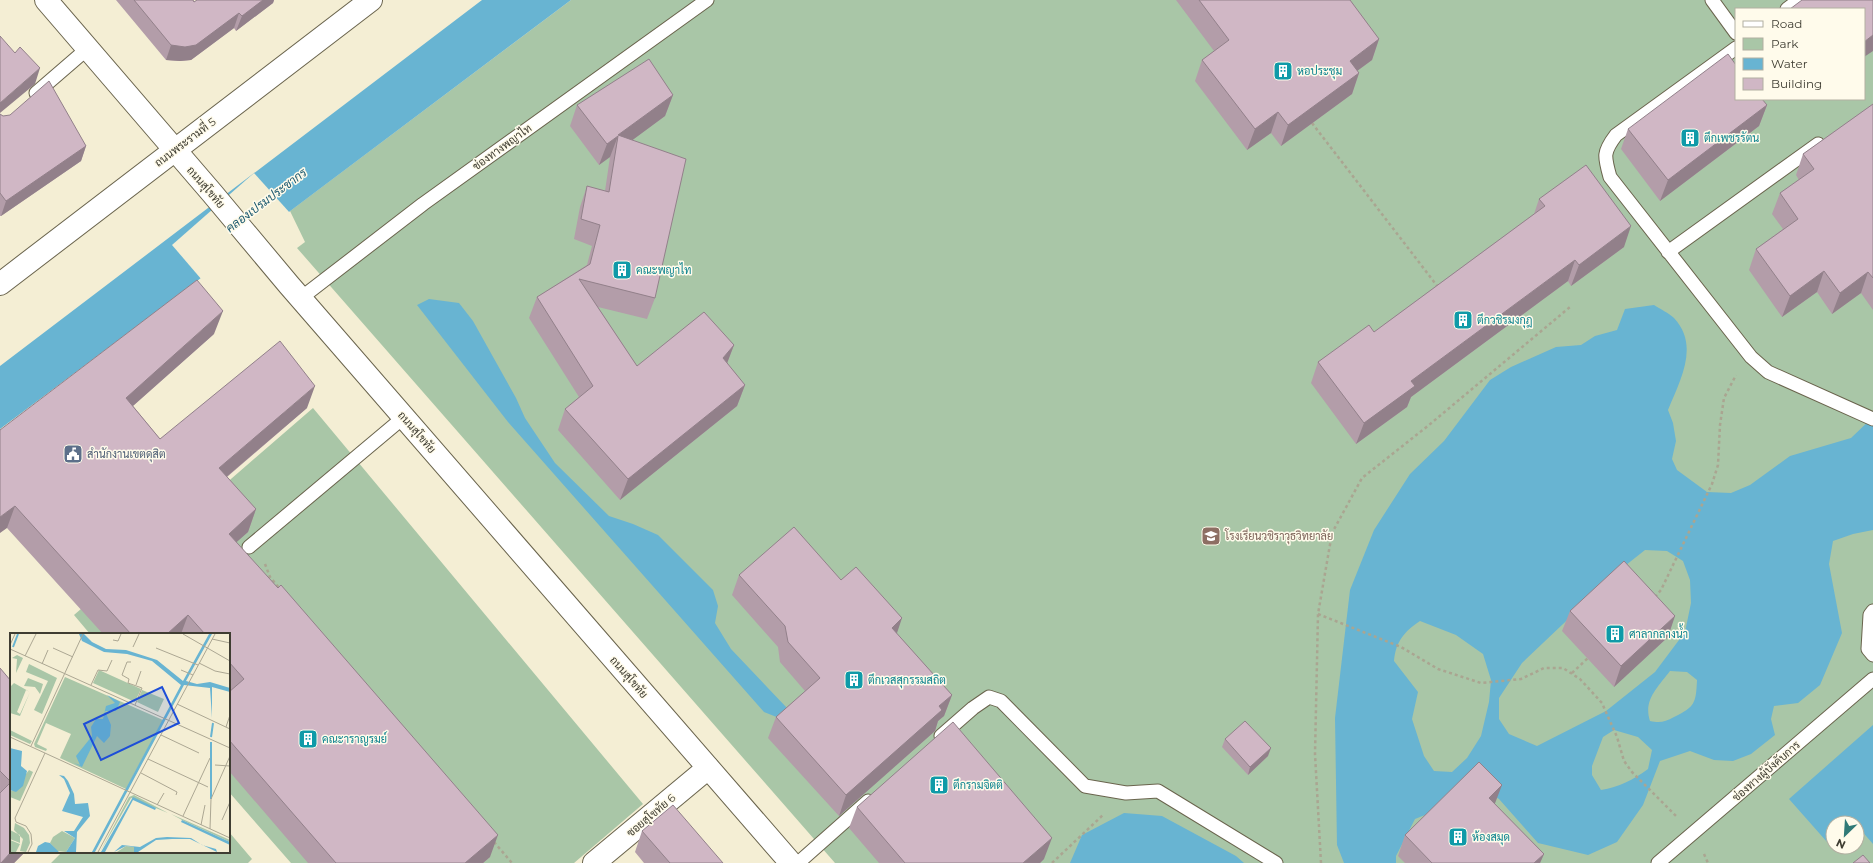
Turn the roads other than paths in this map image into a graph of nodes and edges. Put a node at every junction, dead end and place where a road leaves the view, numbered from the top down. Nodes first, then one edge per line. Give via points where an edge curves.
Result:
1 (46, 0) edge
2 (371, 0) edge
3 (707, 0) edge
4 (1712, 0) edge
5 (1799, 0) edge
6 (1788, 8) edge
7 (1735, 32) edge
8 (87, 49) junction
9 (1735, 49) edge
10 (29, 99) edge
11 (1830, 136) edge
12 (174, 151) junction
13 (1668, 252) junction
14 (0, 284) edge
15 (301, 298) junction
16 (1868, 416) edge
17 (404, 417) junction
18 (253, 544) road end
19 (1873, 611) edge
20 (1873, 655) edge
21 (1873, 679) edge
22 (932, 745) edge
23 (708, 768) junction
24 (879, 791) edge
25 (594, 863) edge
26 (791, 863) edge
27 (798, 863) edge
28 (1276, 863) edge
29 (1658, 863) edge

1 - 8 street, ถนนสุโขทัย
2 - 12 street, ถนนพระรามที่ 5
3 - 15 lane, ช่องทางพญาไท via 423,204
4 - 7 lane
5 - 6 lane
8 - 10 lane
8 - 12 street, ถนนสุโขทัย
9 - 13 lane via 1616,135 1606,147 1610,177
11 - 13 lane
12 - 14 street, ถนนพระรามที่ 5
12 - 15 street, ถนนสุโขทัย
13 - 16 lane via 1751,357 1768,372
15 - 17 street, ถนนสุโขทัย
17 - 18 lane
17 - 23 street, ถนนสุโขทัย
19 - 20 lane via 1870,615 1868,649
21 - 29 lane, ช่องทางผู้บังคับการ
22 - 28 lane via 989,697 1001,701 1085,786 1126,792 1158,791
23 - 25 street, ซอยสุโขทัย 6
23 - 26 street, ถนนสุโขทัย
24 - 27 lane

